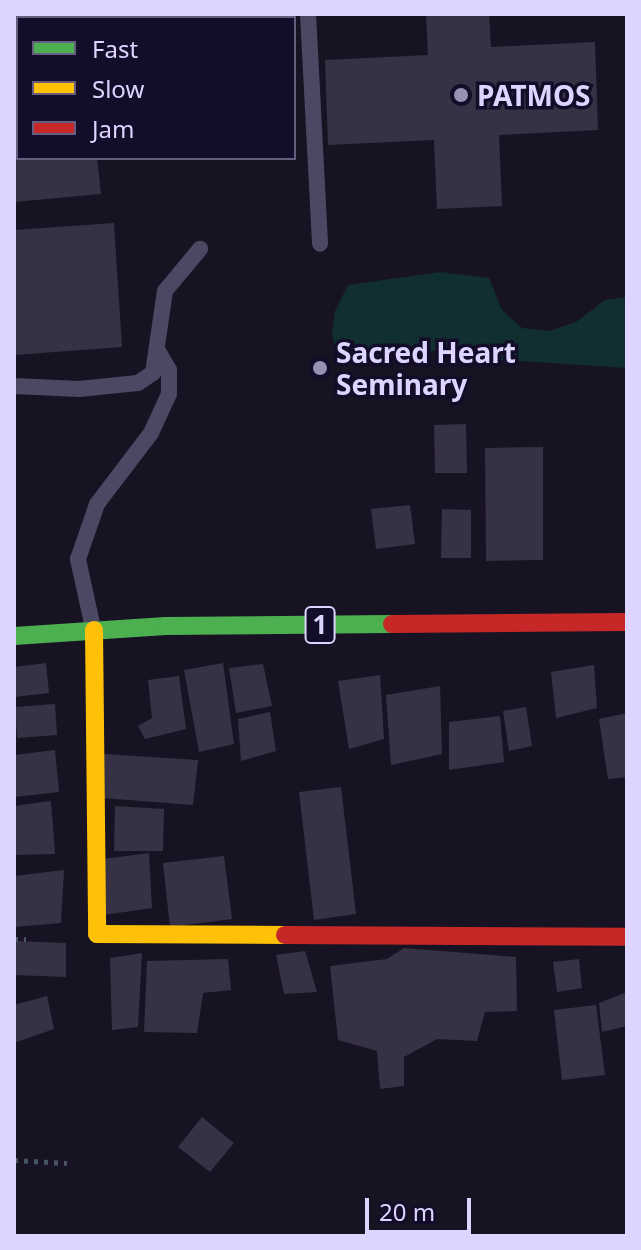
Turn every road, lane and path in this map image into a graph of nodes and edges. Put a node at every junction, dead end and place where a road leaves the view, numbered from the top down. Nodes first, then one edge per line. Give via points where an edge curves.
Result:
1 (308, 14) edge
2 (320, 244) dead end
3 (200, 249) dead end
4 (157, 349) junction
5 (14, 386) edge
6 (627, 622) edge
7 (94, 630) junction
8 (14, 636) edge
9 (627, 937) edge
10 (14, 939) edge
11 (26, 939) dead end
12 (14, 1160) edge
13 (67, 1163) dead end

1 - 2 lane
3 - 4 lane via 165,291
4 - 5 lane via 153,373 138,383 79,389
4 - 7 lane via 169,370 169,394 151,433 97,504 78,559
6 - 7 main road, 1
7 - 8 main road, 1
7 - 9 main road via 97,934
10 - 11 path
12 - 13 path

